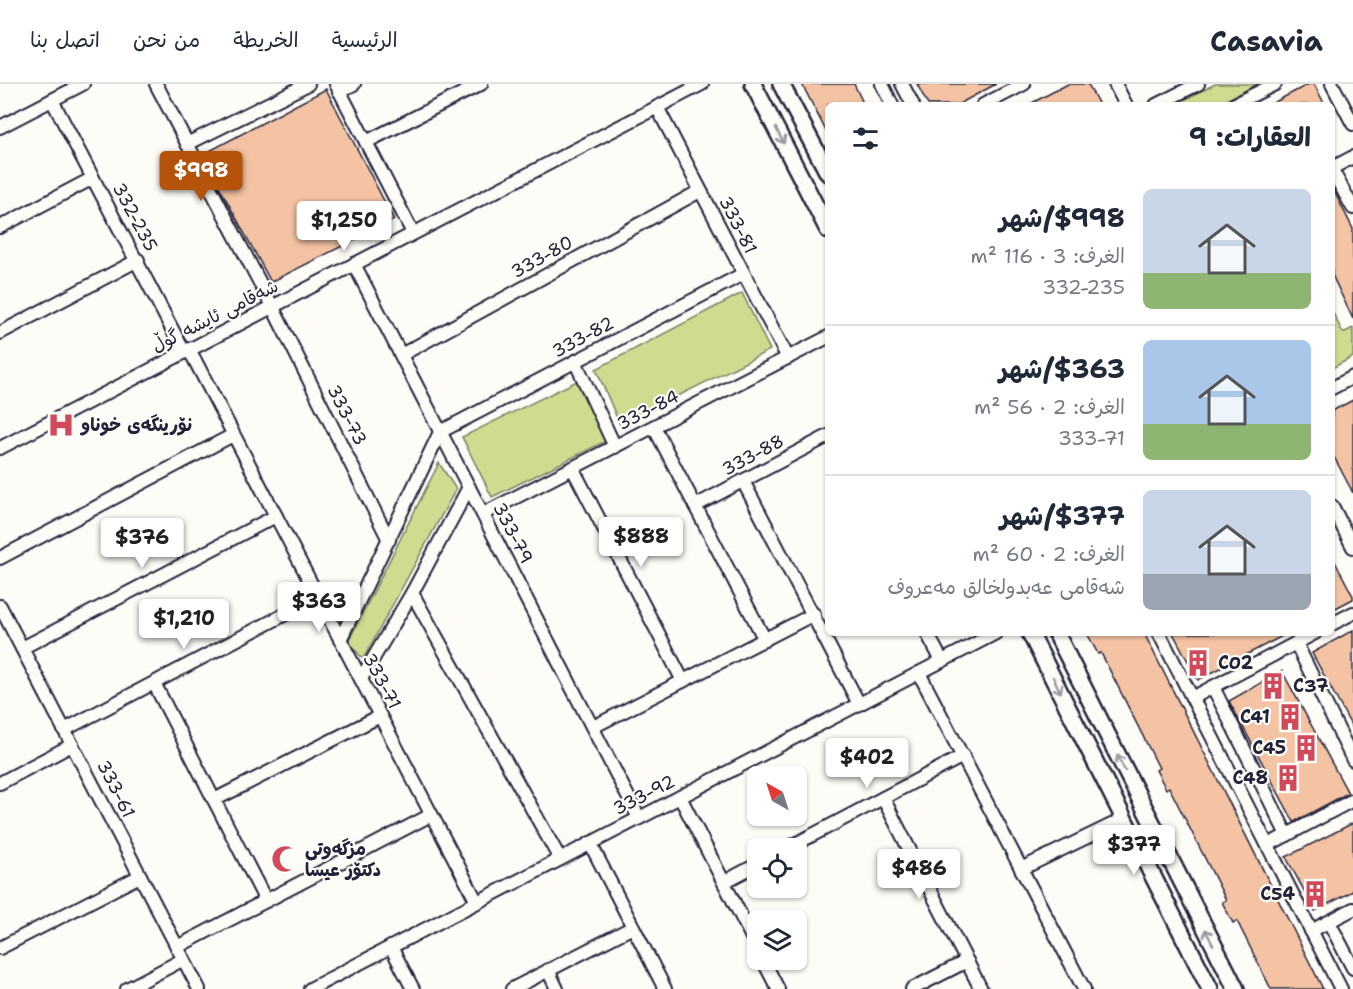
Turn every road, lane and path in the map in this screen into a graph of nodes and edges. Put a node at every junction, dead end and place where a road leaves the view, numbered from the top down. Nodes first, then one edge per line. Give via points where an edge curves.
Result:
1 (83, 84) edge
2 (156, 84) edge
3 (308, 84) edge
4 (354, 84) edge
5 (481, 84) edge
6 (702, 84) edge
7 (753, 84) edge
8 (781, 84) edge
9 (882, 84) edge
10 (902, 84) edge
11 (1115, 84) edge
12 (1198, 84) edge
13 (1275, 84) edge
14 (1332, 84) edge
15 (1015, 86) edge
16 (338, 88) edge
17 (52, 100) junction
18 (891, 102) edge
19 (911, 102) edge
20 (988, 102) edge
21 (1124, 102) edge
22 (1162, 102) edge
23 (1239, 102) edge
24 (657, 107) junction
25 (1353, 124) edge
26 (0, 127) edge
27 (366, 142) junction
28 (187, 144) junction
29 (1353, 157) edge
30 (1335, 167) edge
31 (825, 168) edge
32 (1335, 175) edge
33 (93, 178) junction
34 (700, 191) junction
35 (822, 202) edge
36 (1353, 208) edge
37 (0, 227) edge
38 (413, 234) junction
39 (138, 260) junction
40 (354, 264) junction
41 (743, 274) junction
42 (272, 306) junction
43 (0, 333) edge
44 (825, 339) edge
45 (186, 351) junction
46 (401, 355) junction
47 (788, 358) junction
48 (575, 362) junction
49 (1353, 377) edge
50 (1335, 386) edge
51 (654, 427) junction
52 (440, 432) junction
53 (233, 435) junction
54 (825, 441) edge
55 (615, 447) junction
56 (0, 448) edge
57 (573, 470) junction
58 (743, 481) junction
59 (469, 488) junction
60 (695, 506) junction
61 (483, 514) junction
62 (1335, 515) edge
63 (276, 516) junction
64 (389, 540) junction
65 (1353, 547) edge
66 (0, 558) edge
67 (412, 594) junction
68 (318, 597) junction
69 (0, 606) edge
70 (1353, 613) edge
71 (814, 614) junction
72 (1335, 622) edge
73 (929, 636) edge
74 (990, 636) edge
75 (1032, 636) edge
76 (1058, 636) edge
77 (1161, 636) edge
78 (1309, 636) edge
79 (340, 640) junction
80 (765, 640) junction
81 (1296, 643) junction
82 (22, 648) junction
83 (942, 661) junction
84 (919, 673) junction
85 (361, 679) junction
86 (683, 681) junction
87 (154, 683) junction
88 (1213, 687) junction
89 (1192, 698) junction
90 (859, 704) junction
91 (380, 716) junction
92 (593, 727) junction
93 (64, 730) junction
94 (1108, 737) junction
95 (72, 745) junction
96 (1088, 747) junction
97 (963, 756) junction
98 (1353, 760) edge
99 (0, 783) edge
100 (680, 797) junction
101 (883, 798) junction
102 (214, 800) junction
103 (1353, 801) edge
104 (431, 815) junction
105 (639, 818) junction
106 (1124, 819) junction
107 (1287, 835) junction
108 (807, 838) edge
109 (590, 843) junction
110 (1268, 845) junction
111 (560, 859) junction
112 (1022, 869) junction
113 (747, 870) edge
114 (140, 876) junction
115 (723, 882) junction
116 (266, 901) junction
117 (477, 902) junction
118 (1353, 909) edge
119 (1329, 922) junction
120 (633, 927) junction
121 (747, 928) edge
122 (1311, 931) junction
123 (177, 947) junction
124 (391, 947) junction
125 (0, 948) edge
126 (184, 959) junction
127 (967, 961) junction
128 (1353, 968) edge
129 (548, 970) junction
130 (768, 970) edge
131 (127, 989) edge
132 (199, 989) edge
133 (311, 989) edge
134 (413, 989) edge
135 (512, 989) edge
136 (557, 989) edge
137 (665, 989) edge
138 (778, 989) edge
139 (912, 989) edge
140 (981, 989) edge
141 (1084, 989) edge
142 (1210, 989) edge
143 (1236, 989) edge
144 (1341, 989) edge

1 - 17 street
2 - 28 street, 333-73
3 - 28 street
4 - 16 street
5 - 27 street
6 - 24 street, شەقامی ئایشە گوڵ
7 -> 35 main road
8 - 31 main road
9 - 18 street
10 - 19 street
11 - 21 street
12 - 22 street
13 - 23 street
14 - 25 street
15 - 20 street
16 - 27 street
17 - 26 street
17 - 33 street, 332-235
24 - 34 street, 333-81
24 - 38 street, شەقامی ئایشە گوڵ
27 - 38 street
28 - 42 street, 333-73
29 - 30 street
32 - 36 street
33 - 37 street
33 - 39 street, 332-235
34 - 41 street, 333-81
34 - 46 street, 333-80
38 - 40 street, شەقامی ئایشە گوڵ
39 - 43 street
39 - 45 street, 332-235
40 - 42 street, شەقامی ئایشە گوڵ
40 - 46 street, 333-79
41 - 47 street, 333-81
41 - 48 street, 333-82
42 - 45 street, شەقامی ئایشە گوڵ
42 - 64 street, 333-73
44 - 47 street, 333-84
45 - 53 street, 333-71
45 - 56 street, شەقامی ئایشە گوڵ
46 - 52 street, 333-79
47 - 51 street, 333-84
48 - 52 street, 333-82
48 - 55 street
49 - 50 street
51 - 55 street, 333-84
51 - 60 street
52 - 59 street, 333-79
52 - 64 street
53 - 63 street, 333-71
53 - 66 street
54 - 58 street, 333-88
55 - 57 street, 333-84
57 - 61 street, 333-84
57 - 86 street
58 - 60 street, 333-88
58 - 71 street
59 - 61 street, 333-79
59 - 67 street
60 - 80 street
61 - 92 street, 333-79
62 - 65 street
63 - 68 street, 333-71
63 - 82 street
64 - 79 street
67 - 85 street
67 - 111 street
68 - 79 street, 333-71
68 - 87 street
69 - 82 street, 333-61
70 - 72 street
71 - 80 street
71 - 90 street
73 - 83 street
74 - 83 street, 333-92
75 -> 96 main road
76 - 94 main road
77 - 89 street
78 - 81 street
79 - 85 street, 333-71
80 - 86 street
81 - 88 street
81 - 98 street
82 - 93 street, 333-61
83 - 84 street, 333-92
84 - 90 street, 333-92
84 - 97 street
85 - 91 street, 333-71
86 - 92 street
87 - 93 street
87 - 102 street
88 - 89 street
88 - 107 street
89 - 110 street
90 - 100 street, 333-92
91 - 102 street
91 - 104 street, 333-71
92 - 105 street, 333-79
93 - 95 street, 333-61
94 - 96 main road
143 -> 94 main road
95 - 99 street
95 - 114 street, 333-61
96 - 106 main road
97 - 101 street
97 - 112 street
100 - 105 street, 333-92
100 - 115 street
101 - 108 street
101 - 127 street
102 - 116 street
103 - 107 street
104 - 116 street
104 - 117 street, 333-71
105 - 109 street, 333-92
106 - 112 street
106 - 142 main road
107 - 110 street
109 - 111 street, 333-92
109 - 120 street
110 - 122 street
111 - 117 street, 333-92
112 - 141 street
113 - 115 street
114 - 123 street, 333-61
114 - 125 street
115 - 121 street
116 - 123 street
117 - 124 street, 333-92
118 - 119 street
119 - 122 street
119 - 128 street
120 - 129 street
120 - 137 street
122 - 144 street
123 - 126 street, 333-61
124 - 133 street, 333-92
124 - 134 street
126 - 131 street
126 - 132 street, 333-61
127 - 139 street
127 - 140 street
129 - 135 street
129 - 136 street
130 - 138 street

